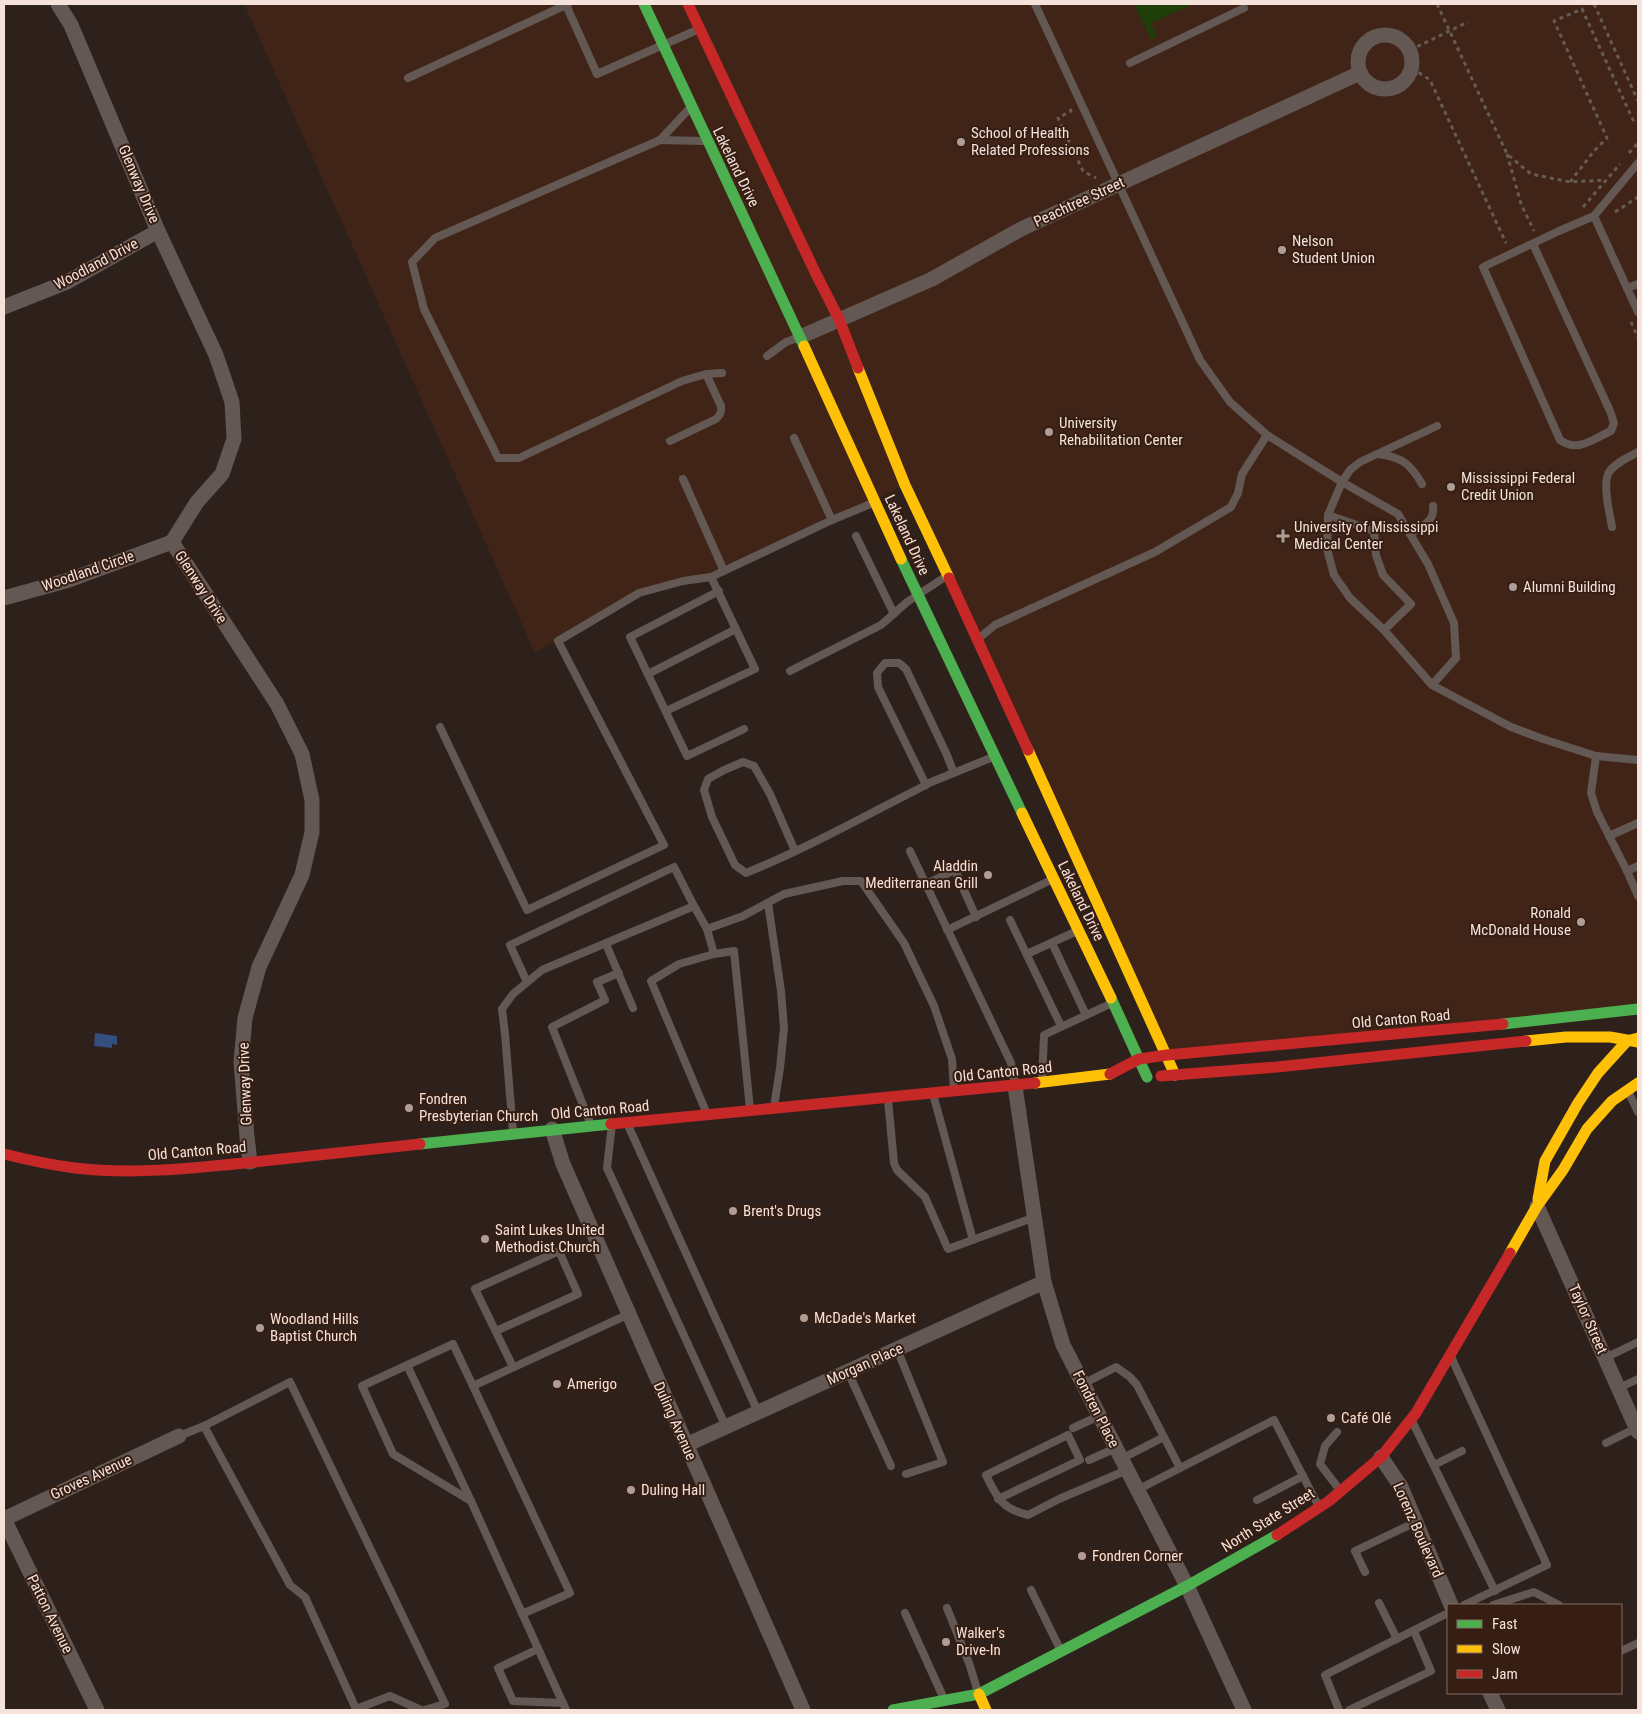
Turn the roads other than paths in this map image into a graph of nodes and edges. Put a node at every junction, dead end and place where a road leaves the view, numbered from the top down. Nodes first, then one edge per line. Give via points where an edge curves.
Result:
1 (58, 4) edge
2 (567, 4) edge
3 (644, 4) edge
4 (688, 4) edge
5 (1035, 4) edge
6 (1244, 8) dead end
7 (700, 28) junction
8 (662, 45) junction
9 (1130, 63) dead end
10 (1360, 74) junction
11 (408, 78) dead end
12 (691, 108) junction
13 (660, 140) junction
14 (707, 142) junction
15 (1638, 163) edge
16 (1116, 177) junction
17 (1594, 216) junction
18 (158, 231) junction
19 (1533, 244) junction
20 (1638, 284) edge
21 (1627, 288) junction
22 (4, 307) edge
23 (1638, 312) edge
24 (839, 319) junction
25 (800, 337) junction
26 (767, 356) dead end
27 (722, 373) dead end
28 (706, 374) junction
29 (1437, 426) dead end
30 (1267, 435) junction
31 (794, 438) dead end
32 (670, 441) dead end
33 (1638, 452) edge
34 (1378, 454) junction
35 (683, 479) dead end
36 (1342, 482) junction
37 (1422, 484) dead end
38 (875, 502) junction
39 (1433, 506) dead end
40 (1328, 515) junction
41 (832, 520) junction
42 (1612, 527) dead end
43 (1410, 534) junction
44 (856, 536) dead end
45 (172, 542) junction
46 (724, 571) junction
47 (947, 576) junction
48 (711, 578) junction
49 (719, 591) junction
50 (918, 596) junction
51 (4, 598) edge
52 (894, 614) junction
53 (736, 629) junction
54 (1384, 630) junction
55 (978, 640) junction
56 (790, 671) dead end
57 (648, 674) junction
58 (1432, 685) junction
59 (666, 711) junction
60 (440, 727) dead end
61 (744, 729) dead end
62 (994, 756) junction
63 (1596, 756) junction
64 (1638, 760) edge
65 (954, 773) junction
66 (926, 785) junction
67 (1638, 823) edge
68 (1609, 836) junction
69 (795, 851) junction
70 (910, 851) dead end
71 (1638, 866) edge
72 (1627, 871) junction
73 (1054, 879) junction
74 (926, 884) junction
75 (1638, 896) edge
76 (768, 903) junction
77 (694, 906) junction
78 (976, 917) junction
79 (1010, 920) dead end
80 (707, 928) junction
81 (947, 930) junction
82 (1078, 930) junction
83 (1052, 943) junction
84 (606, 944) junction
85 (714, 954) junction
86 (1026, 954) junction
87 (619, 973) junction
88 (527, 982) junction
89 (1113, 1002) junction
90 (633, 1008) dead end
91 (1638, 1009) edge
92 (1086, 1014) junction
93 (1061, 1026) junction
94 (1634, 1040) edge
95 (1167, 1055) junction
96 (1139, 1059) junction
97 (1110, 1074) junction
98 (1138, 1076) junction
99 (1175, 1076) junction
100 (1042, 1083) junction
101 (1638, 1083) edge
102 (1015, 1086) junction
103 (1627, 1089) junction
104 (954, 1092) junction
105 (933, 1094) junction
106 (888, 1098) junction
107 (774, 1109) junction
108 (750, 1111) junction
109 (1638, 1112) edge
110 (707, 1115) junction
111 (626, 1122) junction
112 (612, 1124) junction
113 (591, 1126) junction
114 (552, 1129) junction
115 (513, 1134) junction
116 (4, 1154) edge
117 (250, 1162) junction
118 (1537, 1206) junction
119 (1035, 1216) junction
120 (973, 1240) junction
121 (1044, 1282) junction
122 (628, 1314) junction
123 (496, 1331) junction
124 (1638, 1342) edge
125 (896, 1349) junction
126 (1450, 1355) junction
127 (1605, 1358) junction
128 (407, 1365) junction
129 (513, 1367) junction
130 (848, 1372) junction
131 (1638, 1379) edge
132 (1083, 1384) junction
133 (473, 1386) junction
134 (1619, 1388) junction
135 (758, 1412) junction
136 (1100, 1416) junction
137 (1412, 1418) junction
138 (204, 1426) junction
139 (726, 1426) junction
140 (1073, 1428) dead end
141 (1637, 1430) edge
142 (1337, 1432) dead end
143 (179, 1436) joint
144 (1164, 1437) junction
145 (1606, 1443) dead end
146 (686, 1445) junction
147 (1462, 1450) dead end
148 (1381, 1457) junction
149 (1121, 1459) junction
150 (1088, 1460) dead end
151 (1434, 1465) junction
152 (891, 1466) dead end
153 (1180, 1468) junction
154 (906, 1474) dead end
155 (1303, 1476) junction
156 (1137, 1490) junction
157 (1340, 1491) junction
158 (998, 1499) junction
159 (1257, 1500) dead end
160 (471, 1501) junction
161 (1319, 1507) junction
162 (4, 1519) edge
163 (1416, 1522) junction
164 (1365, 1572) dead end
165 (1187, 1586) junction
166 (1031, 1590) dead end
167 (1494, 1591) junction
168 (1379, 1603) dead end
169 (1451, 1604) edge
170 (1466, 1604) edge
171 (1497, 1604) edge
172 (1557, 1604) edge
173 (947, 1608) dead end
174 (904, 1613) dead end
175 (522, 1614) junction
176 (1447, 1614) edge
177 (1414, 1631) junction
178 (1397, 1639) junction
179 (1638, 1643) edge
180 (538, 1649) junction
181 (1062, 1651) junction
182 (1622, 1651) edge
183 (979, 1694) junction
184 (1490, 1694) edge
185 (945, 1701) junction
186 (564, 1706) edge
187 (97, 1710) edge
188 (423, 1710) edge
189 (803, 1710) edge
190 (893, 1710) edge
191 (986, 1710) edge
192 (1244, 1710) edge
193 (1339, 1710) edge
194 (1349, 1710) edge
195 (1498, 1710) edge

1 - 18 street, Glenway Drive via 71,25
2 - 8 lane via 597,74
2 - 11 lane
3 - 8 main road, Lakeland Drive
4 - 7 main road, Lakeland Drive
5 - 16 lane
6 - 9 lane
7 - 8 lane
7 - 24 main road, Lakeland Drive
8 - 12 main road, Lakeland Drive
10 - 10 street via 1375,88 1394,88 1402,84 1412,68 1410,50 1398,37 1389,34 1372,37 1360,50
10 - 16 street, Peachtree Street
12 - 13 lane
12 - 14 main road, Lakeland Drive
13 - 14 lane
13 - 28 lane via 435,238 412,262 424,308 498,458 520,458 682,381
14 - 25 main road, Lakeland Drive
15 - 17 lane
16 - 24 street, Peachtree Street via 932,279
16 - 30 lane via 1200,360 1230,402
17 - 19 lane
17 - 21 lane
18 - 22 street, Woodland Drive via 67,282
18 - 45 street, Glenway Drive via 216,355 232,402 234,439 222,474 197,502
19 - 19 lane via 1614,423 1611,431 1578,447 1568,446 1560,440 1483,267
20 - 21 lane
21 - 23 lane
24 - 25 street, Peachtree Street
24 - 47 main road, Lakeland Drive via 904,485
25 - 26 lane via 786,342
25 - 38 main road, Lakeland Drive
27 - 28 lane
28 - 32 lane via 721,406 720,415
29 - 34 lane
30 - 36 lane
30 - 55 lane via 1242,474 1231,507 1155,552 995,625
31 - 41 lane
33 - 42 lane via 1609,472 1606,482
34 - 36 lane via 1360,462
34 - 37 lane via 1395,456 1407,464
35 - 46 lane
36 - 40 lane
36 - 43 lane via 1398,514
38 - 41 lane
38 - 50 main road, Lakeland Drive
39 - 43 lane via 1431,519
40 - 54 lane via 1327,549 1334,575 1350,598
40 - 54 lane via 1374,531 1376,555 1383,575 1411,604
41 - 46 lane
43 - 58 lane via 1428,564 1454,623 1456,658
44 - 52 lane
45 - 51 street, Woodland Circle via 69,580
45 - 117 street, Glenway Drive via 277,704 302,754 312,800 312,832 302,875 259,967 244,1018 241,1062
46 - 48 lane
47 - 50 lane
47 - 55 main road, Lakeland Drive
48 - 49 lane
48 - 60 lane via 683,581 639,593 558,641 664,846 527,910
49 - 53 lane
49 - 57 lane via 630,637
50 - 52 lane
50 - 62 main road, Lakeland Drive
52 - 56 lane via 867,633
53 - 57 lane
53 - 59 lane via 756,669
54 - 58 lane
55 - 95 main road, Lakeland Drive
57 - 59 lane
58 - 63 lane via 1511,727
59 - 61 lane via 687,756
62 - 65 lane
62 - 73 main road, Lakeland Drive
63 - 64 lane
63 - 68 lane via 1591,794
65 - 66 lane
65 - 66 lane via 906,669 899,664 885,663 877,673 878,686
66 - 69 lane
67 - 68 lane
68 - 72 lane
69 - 69 lane via 746,873 735,865 712,817 704,790 708,780 743,762 754,766
70 - 74 lane
71 - 72 lane
72 - 75 lane
73 - 78 lane
73 - 82 main road, Lakeland Drive
74 - 78 lane via 955,870
74 - 81 lane
76 - 80 lane via 743,916
76 - 104 lane via 784,894 843,881 861,881 904,943 934,1006 952,1059
76 - 107 lane via 784,1028
77 - 80 lane
77 - 84 lane
77 - 88 lane via 674,867 510,945
78 - 81 lane
79 - 86 lane
80 - 85 lane
81 - 102 lane via 1010,1063
82 - 83 lane
82 - 89 main road, Lakeland Drive
83 - 86 lane
83 - 92 lane via 1071,989
84 - 87 lane
84 - 88 lane via 542,970
85 - 108 lane via 734,952
85 - 110 lane via 679,964 651,981
86 - 93 lane
87 - 90 lane
87 - 113 lane via 597,982 605,1000 552,1027
88 - 115 lane via 502,1009
89 - 92 lane
89 - 96 main road, Lakeland Drive
91 - 95 main road, Old Canton Road
92 - 93 lane
93 - 100 lane via 1044,1036
94 - 99 main road, Old Canton Road via 1566,1037
94 - 118 main road, North State Street via 1598,1073 1588,1088 1545,1162
95 - 96 main road, Old Canton Road
95 - 99 main road, Lakeland Drive
96 - 97 main road, Old Canton Road
96 - 98 main road, Lakeland Drive
97 - 98 main road, Old Canton Road
97 - 100 main road, Old Canton Road
98 - 99 main road, Old Canton Road
100 - 102 main road, Old Canton Road
101 - 103 main road, North State Street
102 - 104 main road, Old Canton Road
102 - 119 street, Fondren Place
103 - 109 lane
103 - 118 main road, North State Street via 1587,1129
104 - 105 main road, Old Canton Road
105 - 106 main road, Old Canton Road
105 - 120 lane
106 - 107 main road, Old Canton Road
106 - 120 lane via 897,1170 925,1197 948,1249
107 - 108 main road, Old Canton Road
108 - 110 main road, Old Canton Road
110 - 111 main road, Old Canton Road
111 - 112 main road, Old Canton Road
111 - 135 lane
112 - 113 main road, Old Canton Road
112 - 139 lane via 607,1168
113 - 114 main road, Old Canton Road
114 - 115 main road, Old Canton Road
114 - 122 street, Duling Avenue via 563,1164
115 - 117 main road, Old Canton Road
116 - 117 main road, Old Canton Road via 24,1161 77,1169 143,1171
118 - 126 main road, North State Street
118 - 127 street, Taylor Street
119 - 120 lane
119 - 121 street, Fondren Place
121 - 125 street, Morgan Place
121 - 132 street, Fondren Place via 1063,1344
122 - 129 lane
122 - 146 street, Duling Avenue
123 - 123 lane via 475,1289 558,1251 578,1294
123 - 129 lane
124 - 127 lane
125 - 130 street, Morgan Place
125 - 154 lane via 944,1462
126 - 137 main road, North State Street
126 - 167 lane via 1548,1565
127 - 134 street, Taylor Street
128 - 133 lane via 453,1344
128 - 160 lane
128 - 160 lane via 362,1386 393,1454
129 - 133 lane
130 - 135 street, Morgan Place
130 - 152 lane
131 - 134 lane
132 - 136 street, Fondren Place
132 - 144 lane via 1116,1367 1137,1385
133 - 175 lane via 570,1593
134 - 141 street, Taylor Street
135 - 139 street, Morgan Place
136 - 140 lane
136 - 149 street, Fondren Place
137 - 148 main road, North State Street
137 - 151 lane
138 - 143 lane
138 - 188 lane via 290,1585 306,1597 356,1709 390,1696
138 - 188 lane via 290,1382 445,1704
139 - 146 street, Morgan Place
141 - 145 lane
142 - 157 lane via 1326,1446 1320,1464
143 - 162 street, Groves Avenue
144 - 149 lane
144 - 153 lane
146 - 189 street, Duling Avenue
147 - 151 lane
148 - 157 main road, North State Street
148 - 163 street, Lorenz Boulevard via 1401,1487
149 - 150 lane
149 - 156 street, Fondren Place
149 - 158 lane via 1028,1515 1014,1512
151 - 167 lane
153 - 155 lane via 1274,1420
153 - 156 lane
155 - 159 lane
155 - 161 lane
156 - 165 street, Fondren Place
157 - 161 main road, North State Street
158 - 158 lane via 1080,1460 1068,1436 986,1475
160 - 175 lane
161 - 165 main road, North State Street
162 - 187 street, Patton Avenue
163 - 164 lane via 1355,1551
163 - 169 street, Lorenz Boulevard
165 - 181 main road, North State Street
165 - 192 street, Fondren Place
166 - 181 lane
167 - 170 lane
168 - 178 lane
171 - 172 lane via 1534,1592
173 - 183 lane
174 - 185 lane
175 - 180 lane
176 - 177 lane
177 - 178 lane
177 - 194 lane via 1431,1671
178 - 193 lane via 1325,1675
179 - 182 lane
180 - 186 lane
180 - 186 lane via 498,1668 505,1684 513,1701
181 - 183 main road, North State Street
183 - 185 main road, North State Street
183 - 191 main road
184 - 195 street
185 - 190 main road, North State Street

